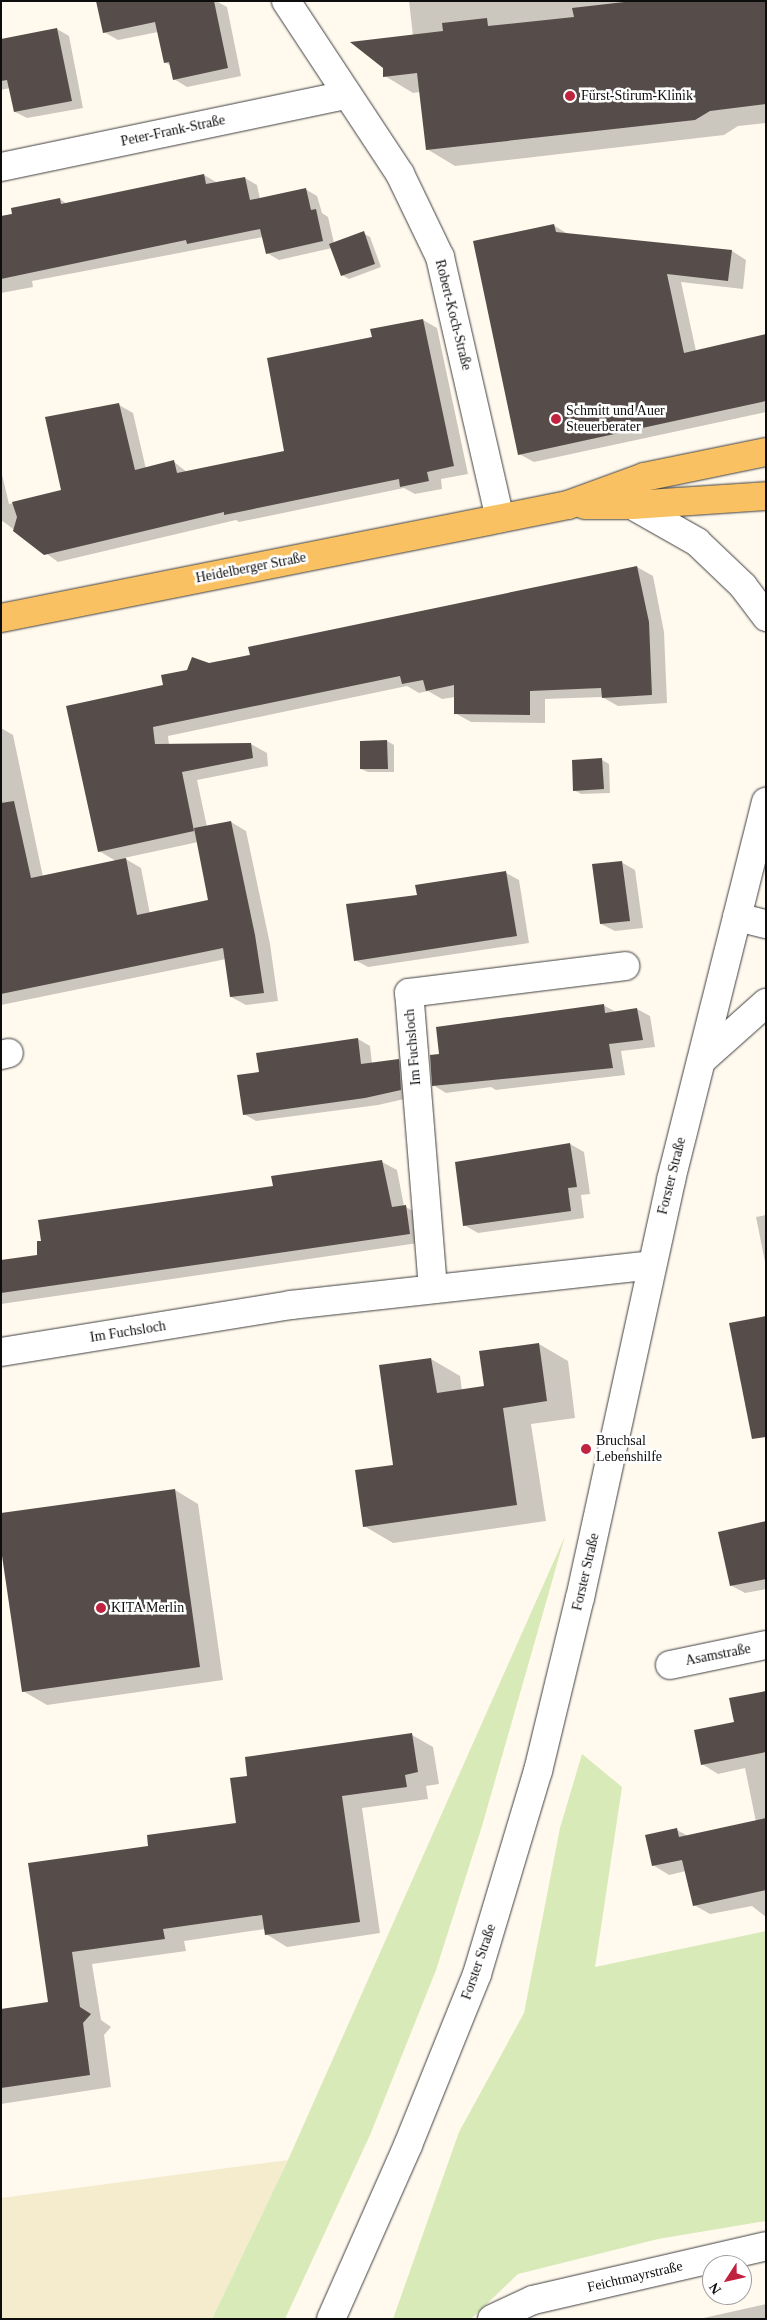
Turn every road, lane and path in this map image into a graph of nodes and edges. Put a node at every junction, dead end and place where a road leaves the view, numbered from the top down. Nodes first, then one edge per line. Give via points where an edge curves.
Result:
1 (286, 1) edge
2 (346, 96) junction
3 (1, 168) edge
4 (766, 452) edge
5 (766, 496) edge
6 (568, 505) junction
7 (632, 505) junction
8 (500, 518) junction
9 (766, 617) edge
10 (1, 618) edge
11 (766, 802) edge
12 (737, 917) junction
13 (766, 924) edge
14 (625, 966) dead end
15 (766, 1003) edge
16 (702, 1060) junction
17 (651, 1265) junction
18 (433, 1289) junction
19 (1, 1352) edge
20 (766, 1645) edge
21 (670, 1665) dead end
22 (766, 2246) edge
23 (331, 2319) edge
24 (492, 2319) edge

1 - 2 street, Robert-Koch-Straße
2 - 3 street, Peter-Frank-Straße
2 - 8 street, Robert-Koch-Straße via 400,174 440,257
4 - 6 main road via 644,477
5 - 7 main road
6 - 7 main road
6 - 8 main road, Heidelberger Straße
7 - 9 street via 697,542 743,586
8 - 10 main road, Heidelberger Straße
11 - 12 street, Forster Straße
12 - 13 street
12 - 16 street, Forster Straße
14 - 18 street, Im Fuchsloch via 409,993
15 - 16 street
16 - 17 street, Forster Straße
17 - 18 street, Im Fuchsloch
17 - 23 street, Forster Straße via 538,1771 477,1974 408,2145
18 - 19 street, Im Fuchsloch via 290,1305
20 - 21 street, Asamstraße
22 - 24 street, Feichtmayrstraße via 533,2300

